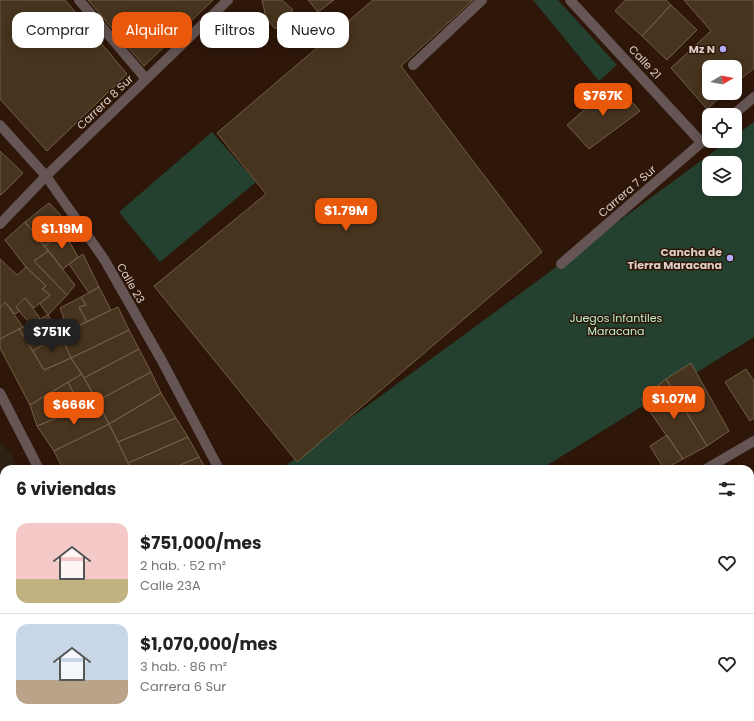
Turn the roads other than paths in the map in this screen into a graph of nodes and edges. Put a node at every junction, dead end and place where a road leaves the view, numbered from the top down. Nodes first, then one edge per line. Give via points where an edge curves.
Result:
1 (79, 0) edge
2 (228, 0) edge
3 (482, 0) edge
4 (570, 0) edge
5 (413, 65) dead end
6 (146, 79) junction
7 (754, 97) edge
8 (741, 108) edge
9 (0, 125) edge
10 (702, 136) edge
11 (702, 142) edge
12 (46, 176) junction
13 (0, 224) edge
14 (561, 264) dead end
15 (0, 393) edge
16 (754, 441) edge
17 (38, 465) edge
18 (217, 465) edge
19 (713, 465) edge

1 - 6 street
2 - 6 street, Carrera 8 Sur
3 - 5 street
4 - 10 street, Calle 21
6 - 12 street, Carrera 8 Sur
7 - 8 street
9 - 12 street, Calle 23
11 - 14 street, Carrera 7 Sur
12 - 13 street, Carrera 8 Sur
12 - 18 street, Calle 23 via 104,259
15 - 17 street
16 - 19 street

